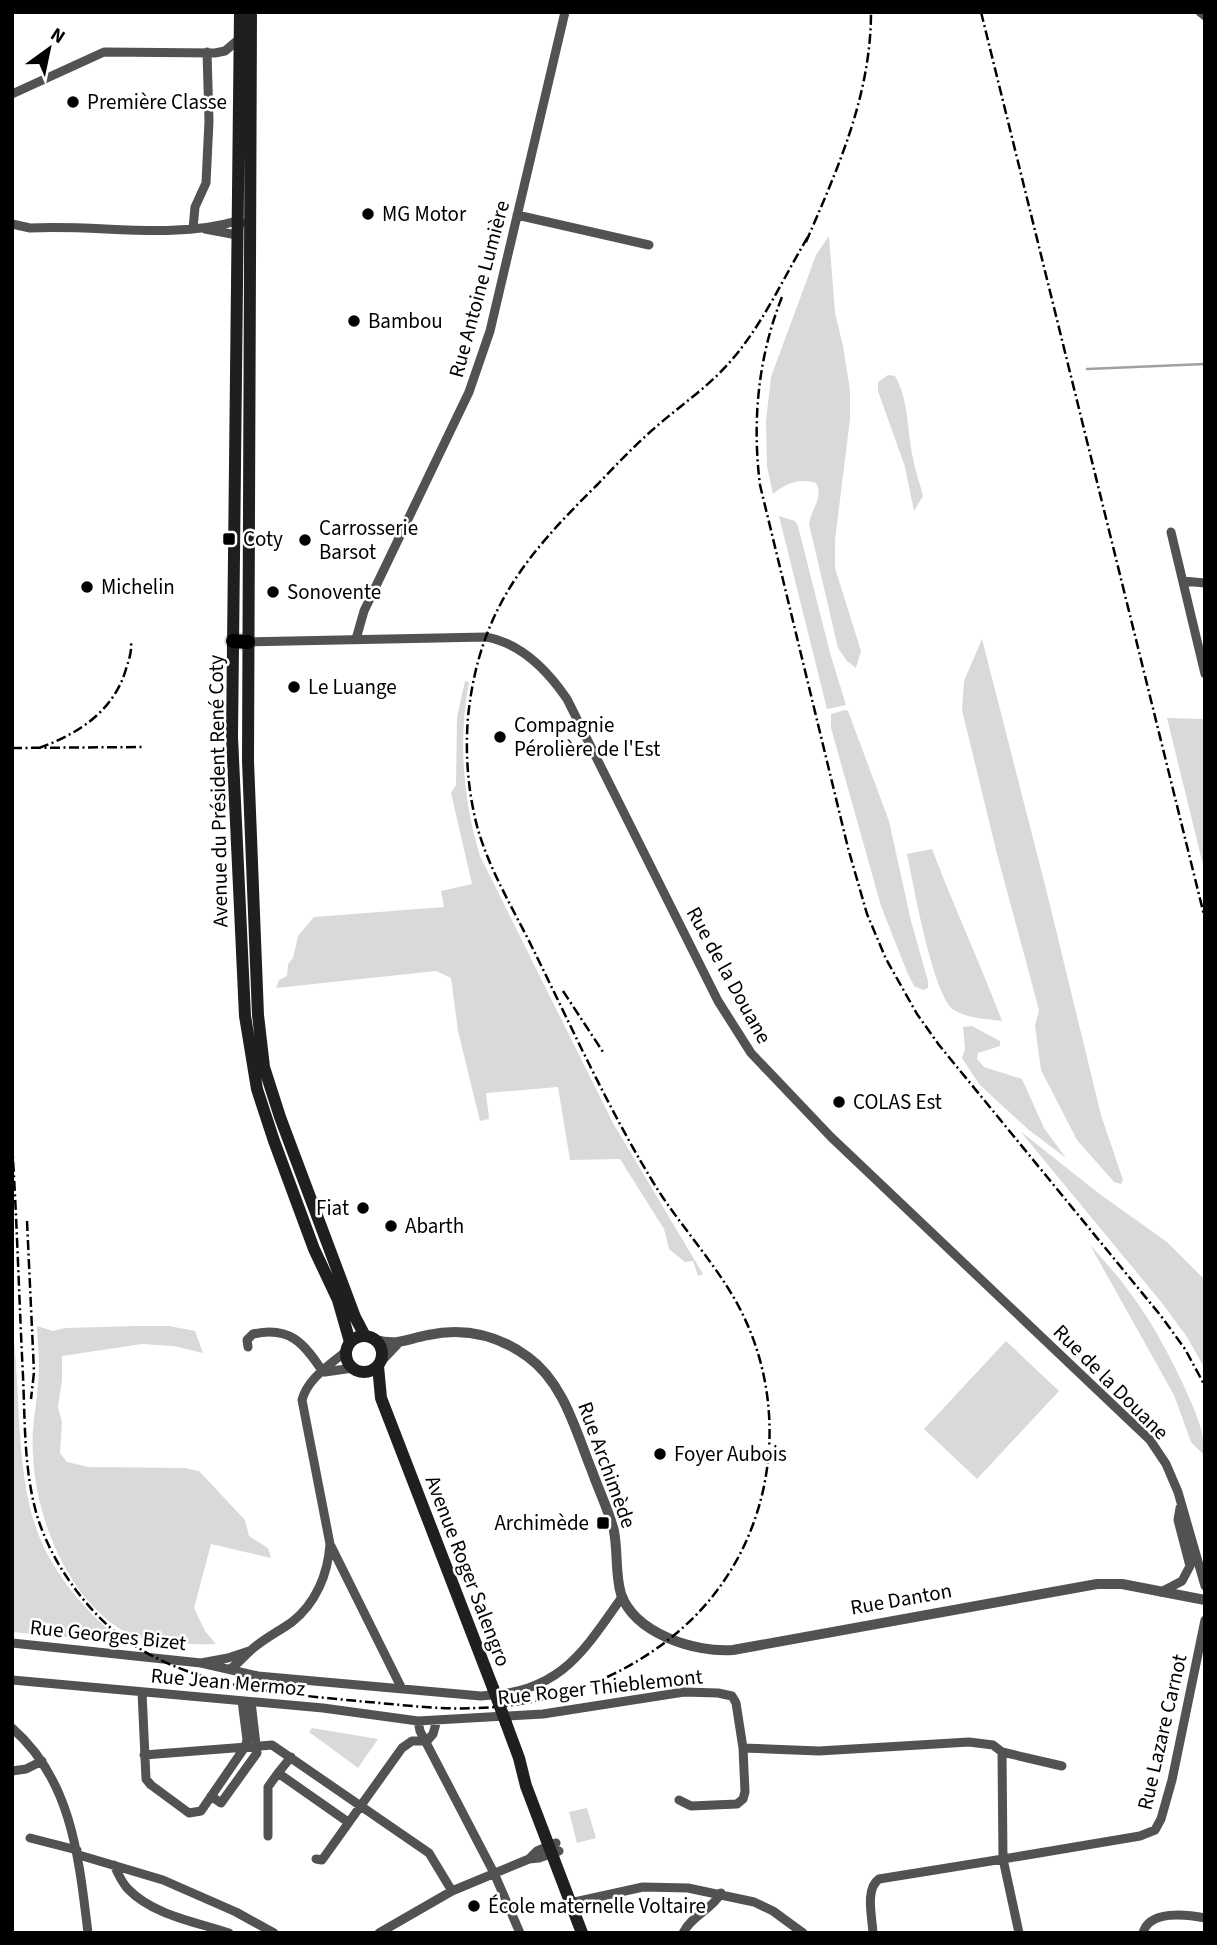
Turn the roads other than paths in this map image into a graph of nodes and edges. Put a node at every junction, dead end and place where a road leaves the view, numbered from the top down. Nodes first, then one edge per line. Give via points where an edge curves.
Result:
1 (240, 12) edge
2 (251, 12) edge
3 (565, 12) edge
4 (1200, 12) edge
5 (1205, 16) edge
6 (239, 40) junction
7 (207, 52) junction
8 (12, 94) edge
9 (517, 215) junction
10 (237, 221) junction
11 (12, 224) edge
12 (204, 228) junction
13 (193, 229) junction
14 (237, 235) junction
15 (649, 245) dead end
16 (250, 265) junction
17 (1171, 532) dead end
18 (1183, 581) junction
19 (1205, 583) edge
20 (356, 639) junction
21 (241, 641) junction
22 (1205, 674) edge
23 (371, 1338) junction
24 (397, 1344) junction
25 (248, 1347) dead end
26 (348, 1347) junction
27 (379, 1363) junction
28 (358, 1370) junction
29 (323, 1372) junction
30 (381, 1398) junction
31 (325, 1450) dead end
32 (313, 1455) junction
33 (1181, 1503) junction
34 (330, 1544) junction
35 (348, 1581) junction
36 (321, 1585) junction
37 (1205, 1586) edge
38 (1160, 1592) junction
39 (622, 1597) junction
40 (1205, 1600) edge
41 (1205, 1620) edge
42 (12, 1643) edge
43 (250, 1651) junction
44 (201, 1663) junction
45 (230, 1670) junction
46 (264, 1676) junction
47 (12, 1680) edge
48 (402, 1689) junction
49 (142, 1692) junction
50 (246, 1701) junction
51 (438, 1720) junction
52 (418, 1721) junction
53 (12, 1728) edge
54 (427, 1741) junction
55 (257, 1746) junction
56 (245, 1747) junction
57 (743, 1748) junction
58 (1002, 1752) junction
59 (144, 1755) junction
60 (290, 1757) junction
61 (41, 1761) junction
62 (1062, 1766) dead end
63 (12, 1771) edge
64 (278, 1773) junction
65 (211, 1796) junction
66 (679, 1800) dead end
67 (360, 1806) junction
68 (348, 1822) junction
69 (268, 1836) dead end
70 (30, 1838) dead end
71 (554, 1848) junction
72 (78, 1853) junction
73 (316, 1859) dead end
74 (1003, 1859) junction
75 (114, 1866) junction
76 (494, 1873) junction
77 (452, 1891) junction
78 (721, 1893) junction
79 (574, 1902) junction
80 (1205, 1918) edge
81 (798, 1931) edge
82 (88, 1933) edge
83 (229, 1933) edge
84 (274, 1933) edge
85 (379, 1933) edge
86 (520, 1933) edge
87 (582, 1933) edge
88 (590, 1933) edge
89 (683, 1933) edge
90 (873, 1933) edge
91 (1019, 1933) edge
92 (1143, 1933) edge

1 - 6 main road, Avenue du Président René Coty
2 - 16 main road, Avenue du Président René Coty
3 - 9 street, Rue Antoine Lumière
4 - 5 street
6 - 7 street via 225,51
6 - 10 main road, Avenue du Président René Coty
7 - 8 street via 99,52
7 - 13 street via 206,183 195,207
9 - 15 street
9 - 20 street, Rue Antoine Lumière via 480,365 364,611
10 - 12 street
10 - 14 main road, Avenue du Président René Coty
10 - 16 street, Avenue du Président René Coty via 244,224
11 - 13 street via 30,228
12 - 13 street
12 - 14 street
14 - 21 main road, Avenue du Président René Coty
16 - 21 main road, Avenue du Président René Coty
17 - 18 street
18 - 19 street
18 - 22 street
20 - 21 street, Rue de la Douane
20 - 33 street, Rue de la Douane via 493,638 513,646 546,671 567,699 718,1001 751,1054 831,1137 1150,1440 1166,1464
21 - 23 main road, Avenue du Président René Coty via 264,1066 355,1317
21 - 26 main road, Avenue du Président René Coty via 232,737 251,1060 274,1141 338,1300
23 - 24 street, Rue Archimède
23 - 26 main road via 360,1336
23 - 27 main road via 382,1350
24 - 27 street
24 - 39 street, Rue Archimède via 429,1335 471,1333 491,1336 538,1365 569,1413 605,1505 614,1531
25 - 29 street via 253,1334 280,1333 298,1340
26 - 28 main road via 347,1361
26 - 29 street, Rue Georges Bizet
27 - 28 main road via 371,1371
27 - 30 main road, Avenue Roger Salengro
28 - 29 street
28 - 30 main road, Avenue Roger Salengro
29 - 32 street, Rue Georges Bizet via 309,1383 302,1400
30 - 71 main road, Avenue Roger Salengro, bridge via 526,1786
31 - 32 street
32 - 34 street, Rue Georges Bizet
33 - 37 street, Rue de la Douane
33 - 38 street, Rue de la Douane via 1178,1520 1190,1566 1182,1581
34 - 35 street
34 - 36 street, Rue Georges Bizet
35 - 36 street via 336,1577
35 - 48 street
36 - 43 street, Rue Georges Bizet via 303,1611
38 - 39 street, Rue Danton via 1097,1584 719,1651 696,1649 657,1632 639,1619
38 - 40 street, Rue Danton
39 - 48 street via 590,1643 545,1683 481,1696
41 - 74 street, Rue Lazare Carnot via 1159,1825 1140,1836
42 - 44 street, Rue Georges Bizet
43 - 44 street, Rue Georges Bizet
43 - 45 street, Rue Georges Bizet
43 - 46 street via 250,1668
44 - 45 street, Rue Georges Bizet
45 - 46 street
46 - 48 street
47 - 49 street, Rue Jean Mermoz
49 - 50 street, Rue Jean Mermoz
49 - 59 street
50 - 52 street, Rue Jean Mermoz
50 - 55 street
50 - 56 street
51 - 52 street, Rue Roger Thieblemont
51 - 54 street
51 - 57 street, Rue Roger Thieblemont via 543,1714 684,1692 718,1693 732,1696 736,1703
52 - 54 street
53 - 61 street
54 - 67 street via 408,1742
54 - 76 street
55 - 56 street
55 - 60 street via 272,1745
55 - 65 street via 257,1753 221,1803
56 - 59 street
56 - 65 street
57 - 58 street via 819,1751 970,1742 993,1745
57 - 66 street, Rue Roger Thieblemont via 745,1792 737,1804 691,1806
58 - 62 street
58 - 74 street
59 - 65 street via 146,1779 189,1813 201,1811
60 - 64 street
60 - 67 street
61 - 63 street
61 - 72 street via 56,1784
64 - 68 street
64 - 69 street via 268,1787
67 - 68 street
67 - 77 street via 429,1853
68 - 73 street via 321,1860
70 - 72 street
71 - 76 street
71 - 79 main road, Avenue Roger Salengro
72 - 75 street
72 - 82 street
74 - 90 street, Rue Lazare Carnot via 879,1879 871,1890
74 - 91 street
75 - 83 street via 129,1890 149,1904
75 - 84 street via 163,1880
76 - 77 street
76 - 86 street
77 - 85 street
78 - 79 street via 643,1887
78 - 81 street via 774,1911
78 - 89 street
79 - 87 main road, Avenue Roger Salengro
79 - 88 main road, Avenue Roger Salengro
80 - 92 street via 1178,1915 1153,1919

